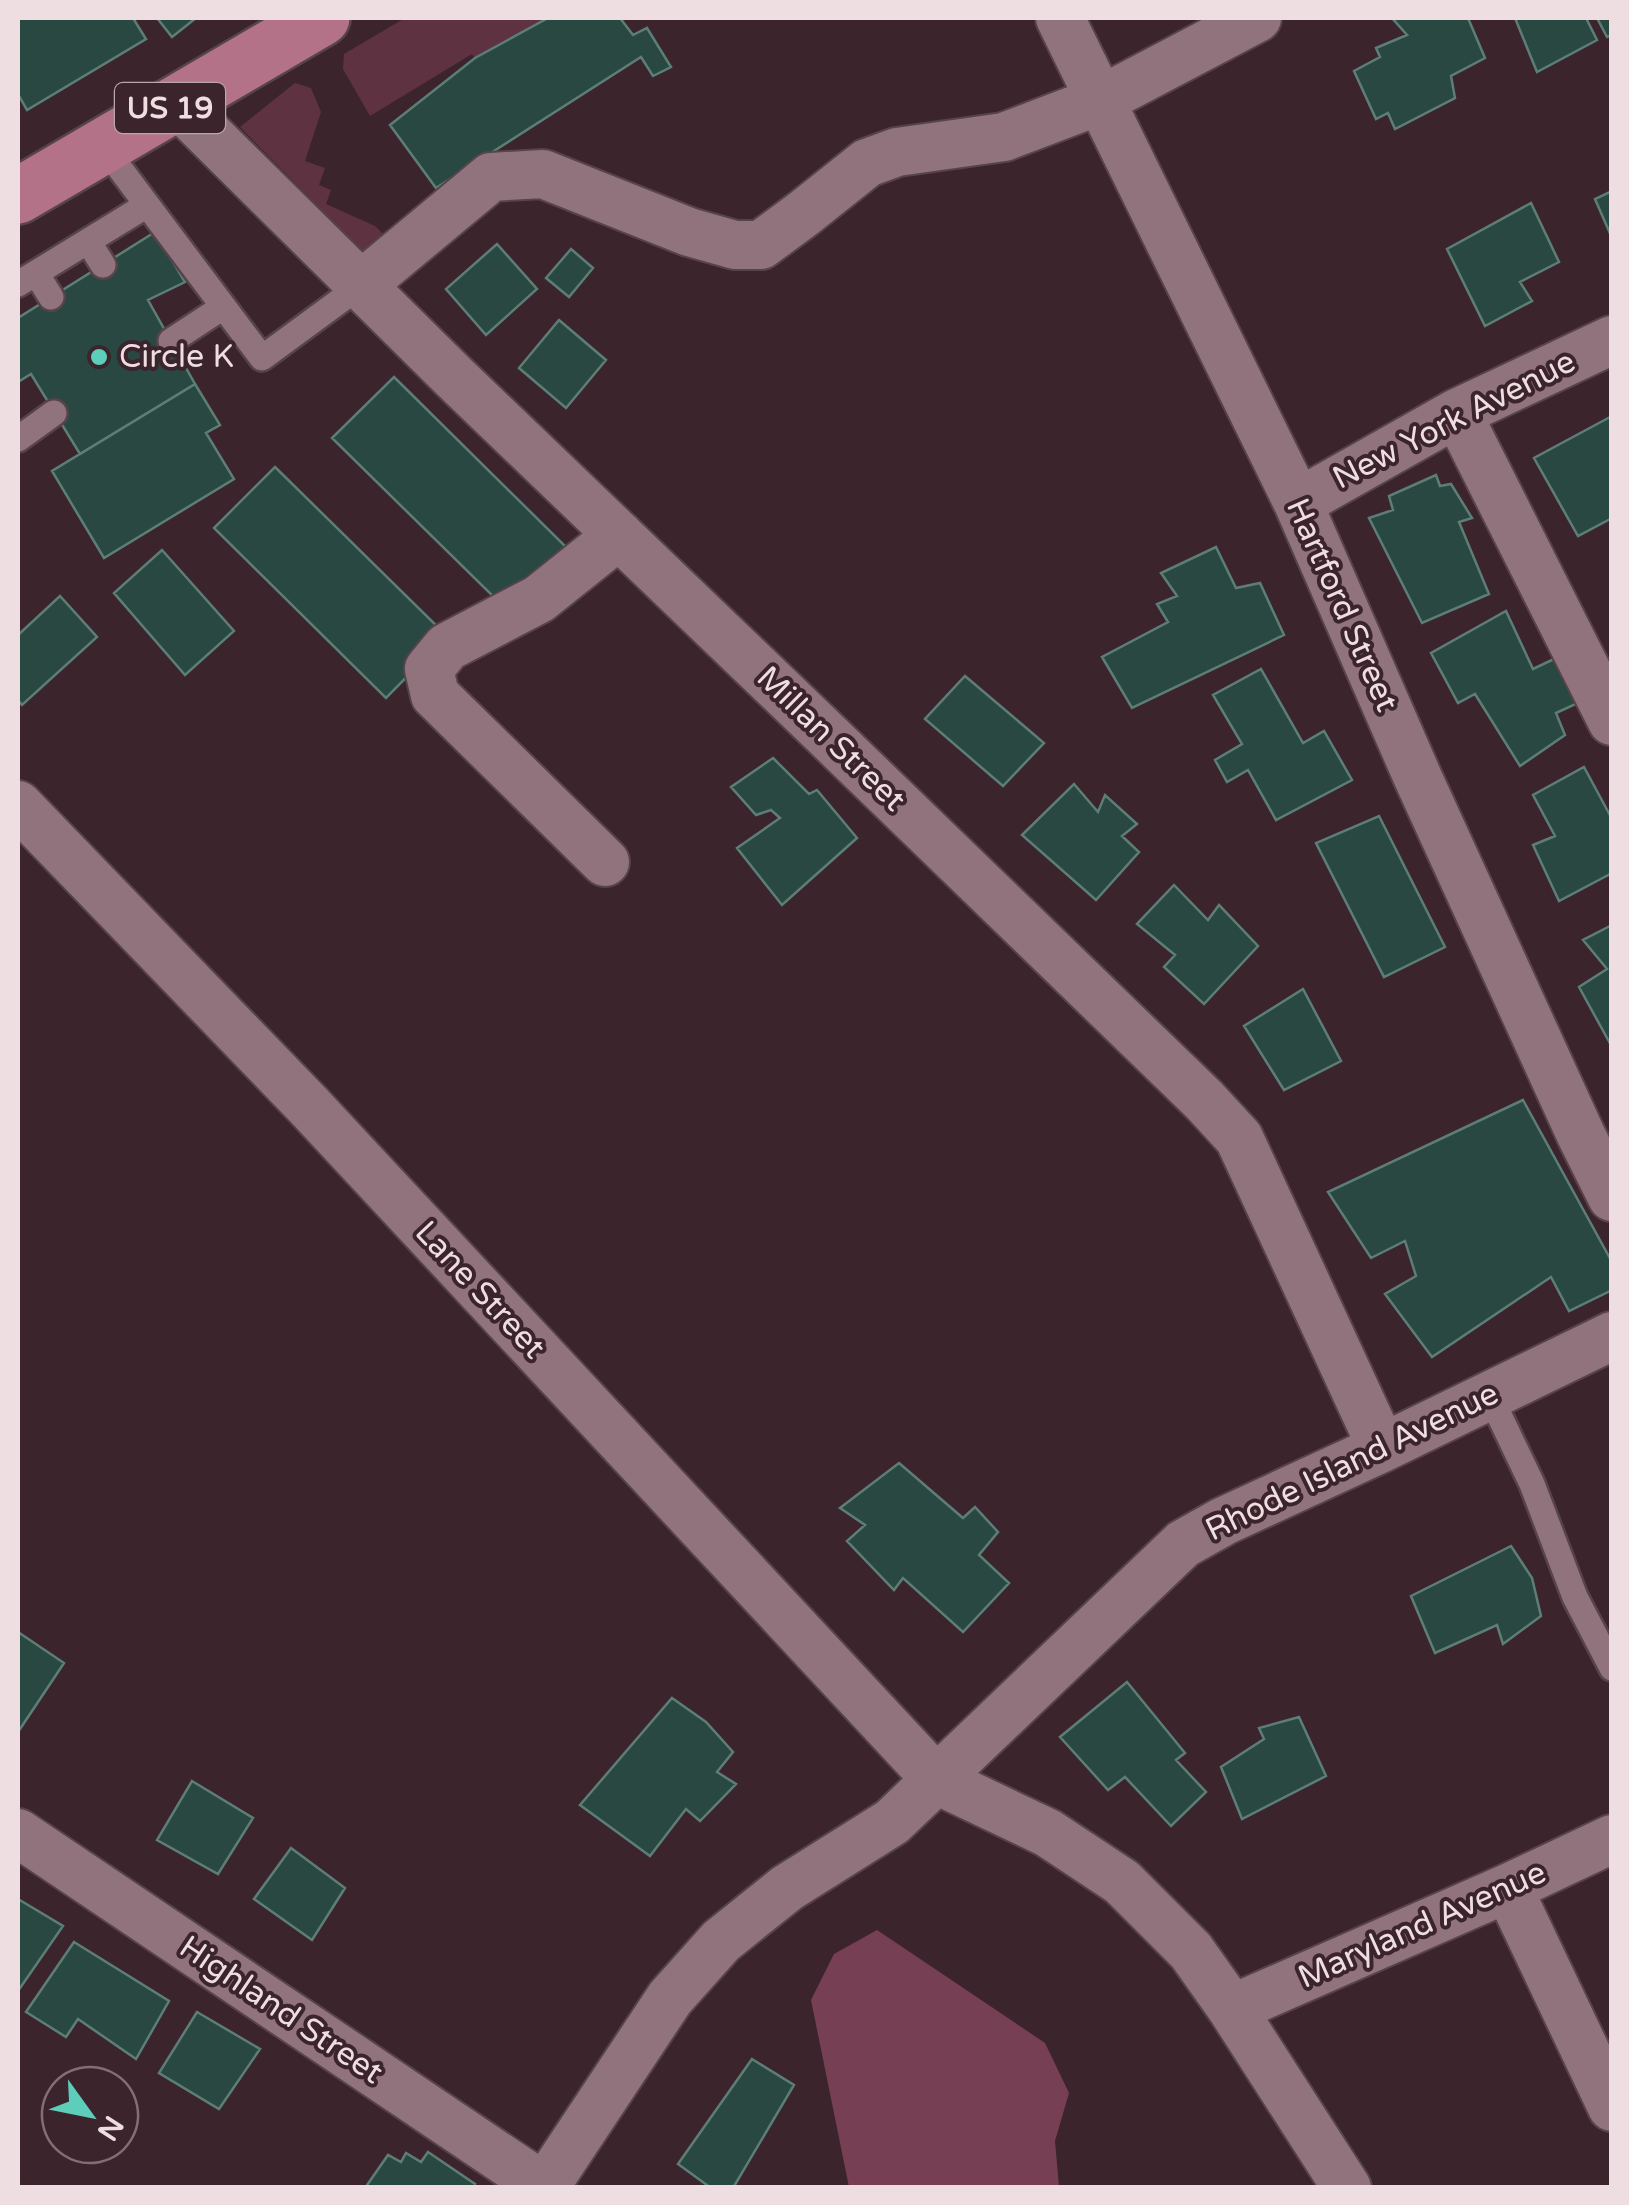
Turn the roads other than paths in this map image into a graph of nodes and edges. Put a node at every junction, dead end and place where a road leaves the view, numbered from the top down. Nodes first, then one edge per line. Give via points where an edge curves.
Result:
1 (322, 18) edge
2 (1060, 18) edge
3 (1256, 18) edge
4 (1101, 100) junction
5 (178, 104) junction
6 (103, 146) junction
7 (22, 186) edge
8 (147, 204) junction
9 (88, 241) junction
10 (103, 264) dead end
11 (27, 278) edge
12 (360, 286) junction
13 (51, 297) dead end
14 (223, 306) junction
15 (1612, 340) edge
16 (170, 341) dead end
17 (54, 413) dead end
18 (1457, 413) junction
19 (20, 432) edge
20 (1298, 503) junction
21 (618, 536) junction
22 (1612, 721) edge
23 (18, 805) edge
24 (605, 862) dead end
25 (1612, 1197) edge
26 (1612, 1336) edge
27 (1490, 1396) junction
28 (1382, 1448) junction
29 (1612, 1668) edge
30 (937, 1780) junction
31 (18, 1833) edge
32 (1612, 1839) edge
33 (1508, 1888) junction
34 (1232, 2009) junction
35 (1612, 2107) edge
36 (544, 2187) edge
37 (1348, 2188) edge

1 - 5 main road, US 19
2 - 4 street, Hartford Street
3 - 4 street
4 - 12 street via 1004,137 897,152 867,163 760,245 689,232 544,174 491,177
4 - 20 street, Hartford Street
5 - 6 main road, US 19
5 - 12 street, Millan Street
6 - 7 main road, US 19
6 - 8 lane
8 - 9 lane
8 - 14 lane
9 - 10 lane
9 - 11 lane
11 - 13 lane
12 - 14 lane via 262,358
12 - 21 street, Millan Street
14 - 16 lane
15 - 18 street, New York Avenue
17 - 19 lane
18 - 20 street, New York Avenue
18 - 22 street
20 - 25 street, Hartford Street
21 - 24 street via 539,599 446,646 429,669 435,695
21 - 28 street, Millan Street via 1239,1138
23 - 30 street, Lane Street via 309,1106
26 - 27 street, Rhode Island Avenue
27 - 28 street, Rhode Island Avenue
27 - 29 lane
28 - 30 street, Rhode Island Avenue via 1183,1544
30 - 34 street via 1048,1833 1122,1882 1192,1952
30 - 36 street, Rhode Island Avenue via 892,1822 787,1888 721,1941 670,1998
31 - 36 street, Highland Street
32 - 33 street, Maryland Avenue
33 - 34 street, Maryland Avenue
33 - 35 street
34 - 37 street

